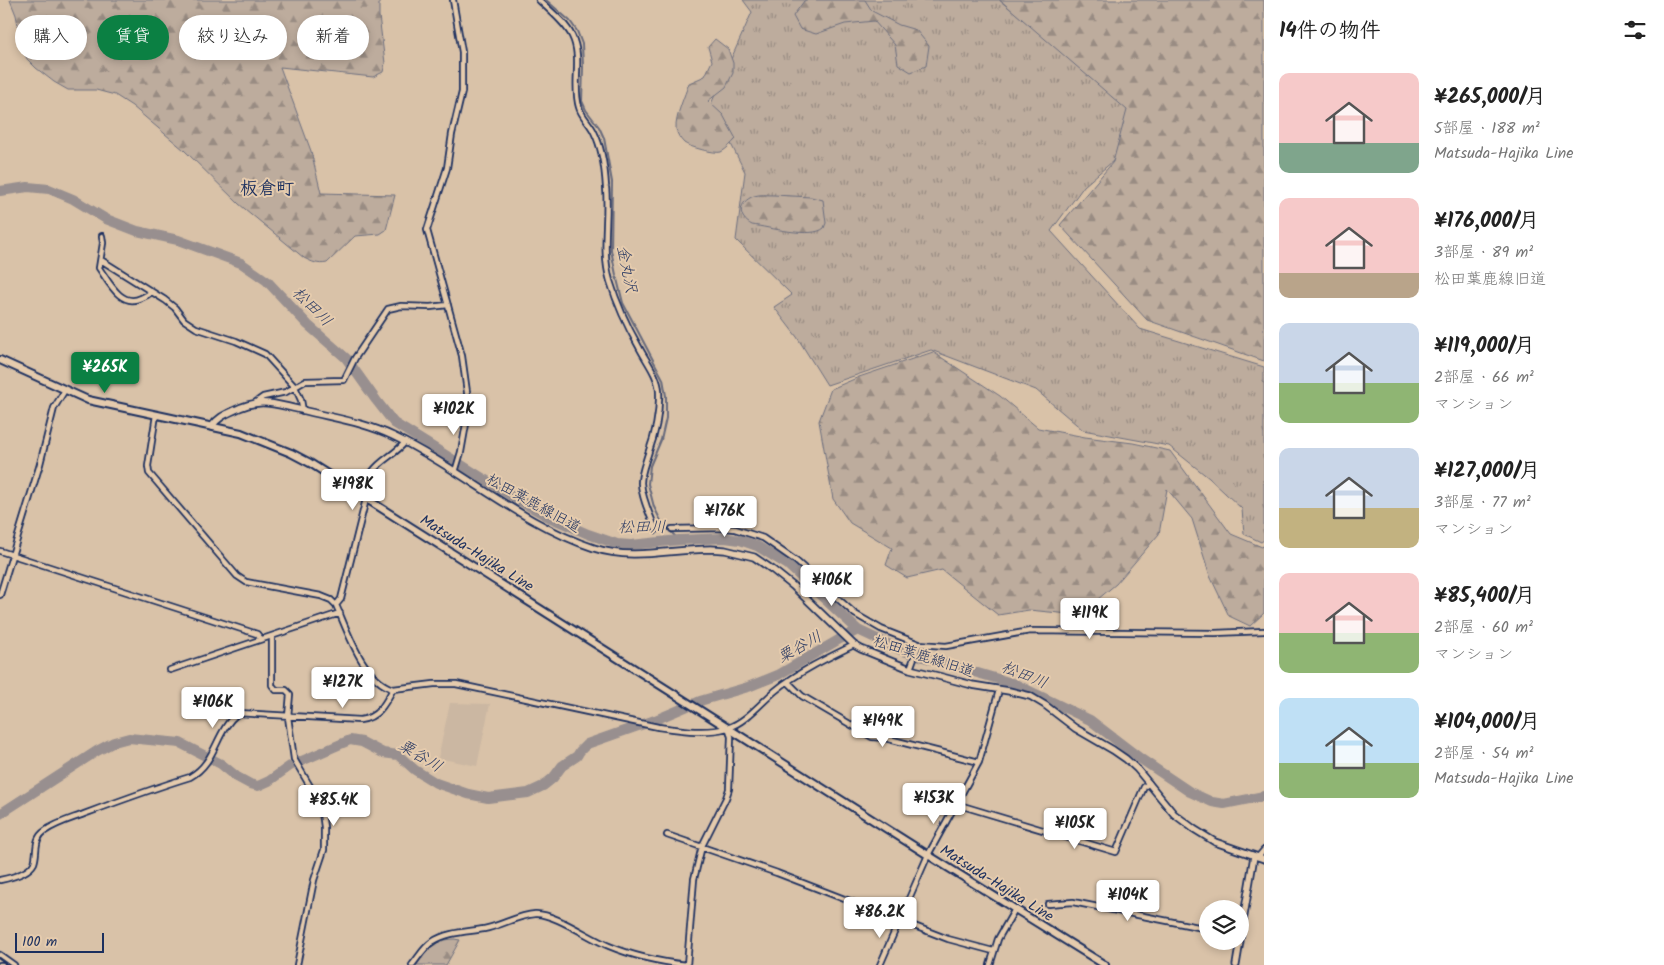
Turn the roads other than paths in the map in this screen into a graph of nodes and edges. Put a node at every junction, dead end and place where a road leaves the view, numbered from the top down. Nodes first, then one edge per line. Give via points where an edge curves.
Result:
1 (453, 0) edge
2 (539, 0) edge
3 (102, 236) dead end
4 (101, 260) junction
5 (151, 292) junction
6 (448, 305) junction
7 (0, 360) edge
8 (295, 386) junction
9 (65, 390) junction
10 (256, 402) junction
11 (303, 411) junction
12 (156, 416) junction
13 (212, 426) junction
14 (406, 442) junction
15 (455, 472) junction
16 (366, 498) junction
17 (672, 529) dead end
18 (656, 530) dead end
19 (0, 551) edge
20 (13, 555) junction
21 (0, 595) edge
22 (336, 605) junction
23 (340, 613) junction
24 (1264, 631) edge
25 (272, 636) junction
26 (261, 639) junction
27 (853, 644) junction
28 (918, 646) junction
29 (911, 667) junction
30 (170, 670) dead end
31 (788, 682) junction
32 (394, 689) junction
33 (999, 690) junction
34 (288, 717) junction
35 (728, 728) junction
36 (979, 762) junction
37 (1149, 783) junction
38 (956, 804) junction
39 (667, 835) dead end
40 (702, 846) junction
41 (1264, 850) edge
42 (928, 855) junction
43 (1259, 857) edge
44 (0, 880) edge
45 (1248, 900) edge
46 (1048, 904) dead end
47 (1015, 909) junction
48 (899, 920) junction
49 (1199, 926) edge
50 (1238, 950) edge
51 (993, 951) junction
52 (0, 956) edge
53 (14, 965) edge
54 (297, 965) edge
55 (412, 965) edge
56 (880, 965) edge
57 (990, 965) edge
58 (1105, 965) edge
59 (1236, 965) edge

1 - 6 street via 462,52 462,92 447,168 427,230
2 - 18 street via 573,37 577,54 579,109 600,146 606,188 607,268 630,330 657,380 658,414 641,484
3 - 4 street
4 - 5 street
4 - 5 street via 99,268 124,299 135,301
5 - 8 street via 196,328 265,354
6 - 8 street via 388,309 344,380 310,380
6 - 15 street via 462,356 468,410
7 - 9 main road, Matsuda-Hajika Line
8 - 10 street
8 - 11 street
9 - 12 main road, Matsuda-Hajika Line via 100,404
9 - 20 street via 54,408
10 - 11 street, 松田葉鹿線旧道
10 - 13 street, 松田葉鹿線旧道 via 224,415
11 - 14 street, 松田葉鹿線旧道 via 360,423
12 - 13 main road, Matsuda-Hajika Line
12 - 22 street via 149,473 237,576 246,582 320,596
13 - 16 main road, Matsuda-Hajika Line via 291,453
14 - 15 street, 松田葉鹿線旧道
14 - 16 street via 373,471
15 - 27 street, 松田葉鹿線旧道 via 550,528 602,550 636,554 711,548 754,558 793,586
16 - 22 street via 341,599
16 - 35 main road, Matsuda-Hajika Line
17 - 28 street via 725,528 763,538 796,561 865,621
19 - 20 street
20 - 21 street
20 - 26 street via 257,634
22 - 23 street
23 - 25 street
23 - 32 street via 367,668 382,684
24 - 28 street via 1033,631 946,646
25 - 26 street
25 - 34 street via 272,685 276,690 289,691
26 - 30 street
27 - 29 street, 松田葉鹿線旧道
27 - 31 street
28 - 29 street
29 - 33 street, 松田葉鹿線旧道
31 - 35 street via 748,716
31 - 36 street via 802,696 872,737
32 - 34 street via 376,715 369,719
32 - 35 street via 456,684 650,726 687,731
33 - 36 street
33 - 37 street, 松田葉鹿線旧道 via 1030,696 1045,705 1126,759
34 - 44 street via 238,713 228,722 197,773 43,832 36,844 34,863 11,878
34 - 54 street via 294,759 321,806 324,827 324,850 314,880
35 - 40 street via 731,737 728,789
35 - 42 main road, Matsuda-Hajika Line
36 - 38 street
37 - 38 street via 1116,852
37 - 43 street, 松田葉鹿線旧道 via 1174,814 1194,830 1216,842
38 - 42 street
39 - 40 street
40 - 48 street
40 - 55 street via 694,879 687,965 666,963 608,946 552,918 536,914 448,934 431,942
41 - 43 street
42 - 47 main road, Matsuda-Hajika Line
42 - 48 street
43 - 45 street
46 - 49 street via 1072,902
47 - 51 street
47 - 58 main road, Matsuda-Hajika Line
48 - 51 street via 948,939
48 - 56 street
50 - 59 street
51 - 57 street
52 - 53 street

